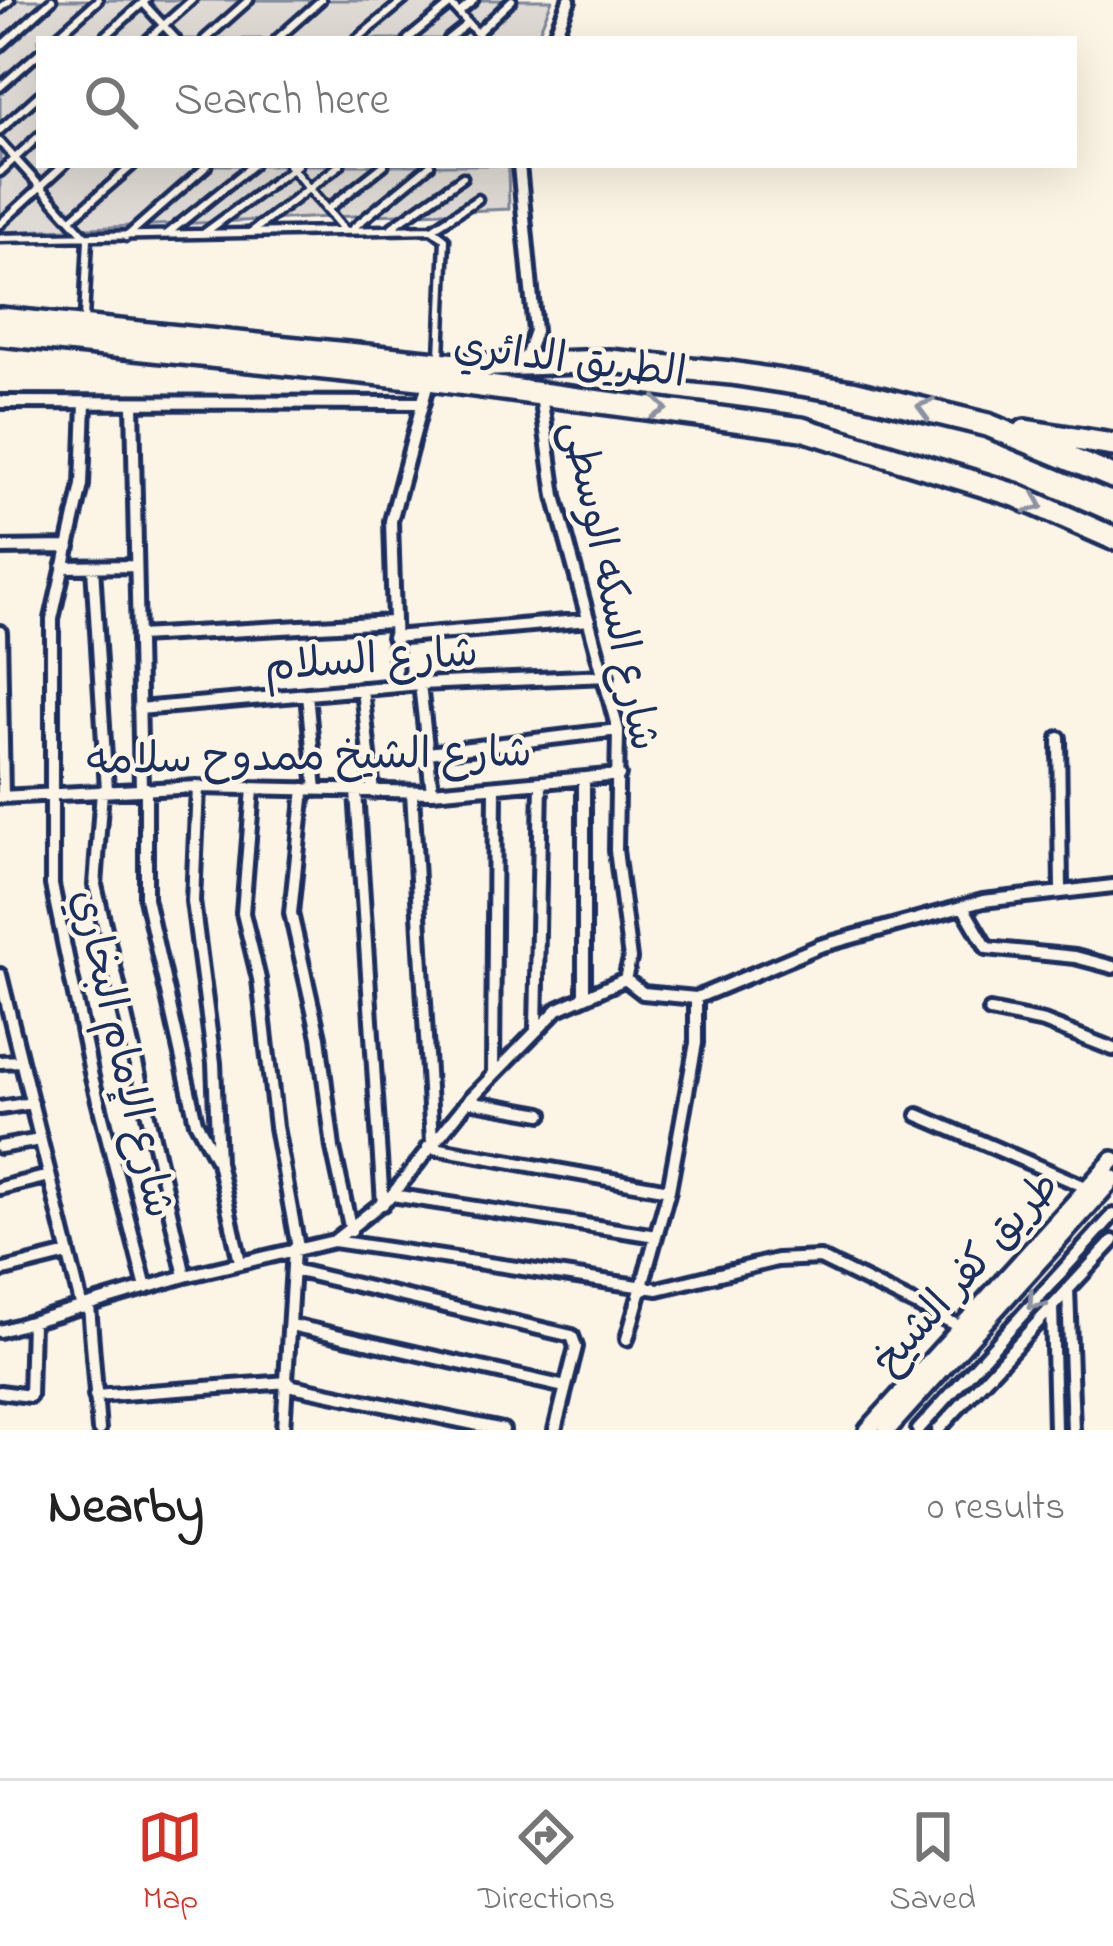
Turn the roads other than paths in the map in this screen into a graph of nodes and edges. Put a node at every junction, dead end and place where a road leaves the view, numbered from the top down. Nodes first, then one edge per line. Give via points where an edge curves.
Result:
1 (10, 0) edge
2 (52, 0) edge
3 (98, 0) edge
4 (192, 0) edge
5 (249, 0) edge
6 (320, 0) edge
7 (404, 0) edge
8 (474, 0) edge
9 (512, 0) edge
10 (569, 0) edge
11 (143, 1) edge
12 (449, 2) edge
13 (0, 9) edge
14 (459, 14) junction
15 (468, 23) junction
16 (164, 25) junction
17 (58, 36) edge
18 (105, 36) edge
19 (151, 36) edge
20 (173, 36) edge
21 (208, 36) edge
22 (280, 36) edge
23 (361, 36) edge
24 (411, 36) edge
25 (452, 36) edge
26 (480, 36) edge
27 (554, 36) edge
28 (0, 47) edge
29 (36, 56) edge
30 (0, 87) edge
31 (36, 98) edge
32 (0, 130) edge
33 (36, 139) edge
34 (0, 142) edge
35 (15, 158) junction
36 (61, 168) edge
37 (130, 168) edge
38 (205, 168) edge
39 (249, 168) edge
40 (290, 168) edge
41 (294, 168) edge
42 (336, 168) edge
43 (380, 168) edge
44 (426, 168) edge
45 (519, 168) edge
46 (0, 172) edge
47 (464, 177) dead end
48 (41, 185) junction
49 (310, 189) junction
50 (478, 199) dead end
51 (328, 209) junction
52 (71, 219) junction
53 (0, 224) edge
54 (389, 229) junction
55 (432, 229) junction
56 (347, 230) junction
57 (251, 232) junction
58 (203, 234) junction
59 (165, 236) junction
60 (126, 237) junction
61 (0, 238) edge
62 (88, 238) junction
63 (0, 319) edge
64 (84, 328) junction
65 (0, 334) edge
66 (609, 361) junction
67 (357, 363) junction
68 (523, 365) junction
69 (435, 371) junction
70 (540, 393) junction
71 (600, 400) junction
72 (0, 402) edge
73 (85, 403) junction
74 (133, 403) junction
75 (423, 403) junction
76 (988, 424) junction
77 (1113, 445) edge
78 (1113, 477) edge
79 (1113, 538) edge
80 (69, 547) junction
81 (0, 548) edge
82 (136, 566) junction
83 (63, 567) junction
84 (93, 567) junction
85 (589, 620) junction
86 (392, 622) junction
87 (0, 632) edge
88 (138, 636) junction
89 (393, 638) junction
90 (607, 676) junction
91 (420, 684) junction
92 (396, 686) junction
93 (362, 689) junction
94 (307, 694) junction
95 (139, 709) junction
96 (618, 730) junction
97 (1059, 738) dead end
98 (428, 752) junction
99 (619, 776) junction
100 (584, 779) junction
101 (541, 783) junction
102 (198, 787) junction
103 (495, 787) junction
104 (143, 788) junction
105 (254, 789) junction
106 (105, 790) junction
107 (310, 790) junction
108 (356, 791) junction
109 (374, 792) junction
110 (412, 792) junction
111 (432, 792) junction
112 (53, 794) junction
113 (2, 797) edge
114 (1113, 886) edge
115 (1061, 889) junction
116 (963, 907) junction
117 (1113, 967) edge
118 (0, 975) edge
119 (625, 979) junction
120 (584, 994) junction
121 (3, 998) edge
122 (696, 998) junction
123 (990, 1012) dead end
124 (536, 1029) junction
125 (1113, 1049) edge
126 (21, 1061) junction
127 (0, 1062) edge
128 (493, 1075) junction
129 (468, 1101) junction
130 (32, 1103) junction
131 (0, 1108) edge
132 (542, 1114) dead end
133 (918, 1115) dead end
134 (40, 1140) junction
135 (430, 1145) junction
136 (0, 1148) edge
137 (1113, 1160) edge
138 (218, 1162) junction
139 (49, 1176) junction
140 (1108, 1179) edge
141 (0, 1188) edge
142 (1088, 1188) junction
143 (669, 1190) junction
144 (387, 1200) junction
145 (1113, 1215) edge
146 (351, 1231) junction
147 (656, 1236) junction
148 (334, 1240) junction
149 (1113, 1241) edge
150 (296, 1248) junction
151 (68, 1254) junction
152 (240, 1262) junction
153 (293, 1270) junction
154 (0, 1271) edge
155 (185, 1276) junction
156 (642, 1287) junction
157 (146, 1288) junction
158 (1068, 1289) junction
159 (1052, 1306) junction
160 (85, 1307) junction
161 (32, 1322) junction
162 (291, 1325) junction
163 (962, 1327) junction
164 (0, 1331) edge
165 (628, 1339) dead end
166 (288, 1383) junction
167 (566, 1387) junction
168 (0, 1393) edge
169 (94, 1396) junction
170 (954, 1412) junction
171 (879, 1427) edge
172 (99, 1430) edge
173 (283, 1430) edge
174 (503, 1430) edge
175 (555, 1430) edge
176 (917, 1430) edge
177 (938, 1430) edge
178 (959, 1430) edge
179 (1055, 1430) edge
180 (1072, 1430) edge

1 - 13 lane
2 - 28 lane
3 - 17 lane
4 - 16 lane
5 - 21 lane
6 - 22 lane
7 - 23 lane
8 - 14 lane
9 - 26 lane
10 - 27 street
11 - 16 lane
11 - 18 lane
12 - 14 lane
12 - 24 lane
14 - 15 lane
15 - 25 lane
15 - 26 lane
16 - 19 lane
16 - 20 lane
29 - 30 lane
31 - 32 lane
33 - 35 lane
34 - 35 lane
35 - 46 lane
35 - 48 lane
36 - 48 lane
37 - 52 lane
38 - 60 lane
39 - 59 lane
40 - 58 lane
41 - 49 lane
42 - 49 lane
43 - 51 lane
44 - 56 lane
45 - 68 street via 535,331
47 - 54 lane
48 - 52 lane
48 - 53 lane
49 - 51 lane
49 - 57 lane
50 - 55 lane
51 - 56 lane
52 - 62 lane
54 - 55 lane
54 - 56 lane
55 - 69 lane via 445,248
56 - 57 lane
57 - 58 lane
58 - 59 lane
59 - 60 lane
60 - 62 lane
61 - 62 lane
62 - 64 lane
63 - 64 highway, الطريق الدائري
64 - 67 highway, الطريق الدائري
65 - 67 highway, الطريق الدائري
66 - 68 highway, الطريق الدائري
66 - 71 highway
76 -> 66 highway, الطريق الدائري via 852,392
67 - 69 highway, الطريق الدائري
68 - 69 highway, الطريق الدائري
69 - 70 highway, الطريق الدائري
69 - 75 street
70 - 71 highway, الطريق الدائري
70 - 85 street, شارع السكه الوسطى via 555,496
71 -> 79 highway, الطريق الدائري via 802,429 1015,495
72 - 73 street
73 - 74 street
73 - 80 street, شارع الإمام البخاري via 84,469
74 - 75 street
74 - 82 street
75 - 86 street via 391,521
76 - 77 highway
76 - 78 highway, الطريق الدائري
80 - 81 street
80 - 83 street, شارع الإمام البخاري
82 - 84 street
82 - 88 street
83 - 84 street
83 - 112 street, شارع الإمام البخاري via 50,645
84 - 106 street
85 - 89 street
85 - 90 street, شارع السكه الوسطى
86 - 88 street
86 - 89 street
87 - 113 street
88 - 95 street
89 - 92 street
90 - 91 street, شارع السلام
90 - 96 street, شارع السكه الوسطى
91 - 92 street, شارع السلام
91 - 98 street
92 - 93 street, شارع السلام
93 - 94 street, شارع السلام
93 - 109 street
94 - 95 street, شارع السلام
94 - 107 street
95 - 104 street
96 - 98 street
96 - 99 street, شارع السكه الوسطى
97 - 115 street
98 - 111 street
99 - 100 street, شارع الشيخ ممدوح سلامه
99 - 119 street, شارع السكه الوسطى
100 - 101 street, شارع الشيخ ممدوح سلامه
100 - 120 street
101 - 103 street, شارع الشيخ ممدوح سلامه
101 - 124 street
102 - 104 street, شارع الشيخ ممدوح سلامه
102 - 105 street, شارع الشيخ ممدوح سلامه
102 - 138 street via 194,901
103 - 111 street, شارع الشيخ ممدوح سلامه
103 - 128 street
104 - 106 street, شارع الشيخ ممدوح سلامه
104 - 138 street via 146,898 196,1122
105 - 107 street, شارع الشيخ ممدوح سلامه
105 - 150 street via 243,913
106 - 112 street, شارع الشيخ ممدوح سلامه
106 - 155 street via 95,885
107 - 108 street, شارع الشيخ ممدوح سلامه
107 - 146 street via 291,914
108 - 109 street, شارع الشيخ ممدوح سلامه
108 - 144 street
109 - 110 street, شارع الشيخ ممدوح سلامه
110 - 111 street, شارع الشيخ ممدوح سلامه
110 - 135 street
112 - 113 street, شارع الشيخ ممدوح سلامه
112 - 157 street, شارع الإمام البخاري via 58,929
114 - 115 street
115 - 116 street
116 - 117 street via 987,948
116 - 122 street via 820,946
118 - 121 street
119 - 120 street
119 - 122 street via 643,993
120 - 124 street
121 - 126 street
122 - 143 street via 696,1043
123 - 125 street
124 - 128 street
126 - 127 street
126 - 130 street
128 - 129 street
129 - 132 street
129 - 135 street
130 - 131 street
130 - 134 street
133 - 142 street
134 - 136 street
134 - 139 street
135 - 143 street
135 - 144 street
137 - 140 street, طريق كفر الشيخ
138 - 152 street
139 - 141 street
139 - 151 street
140 - 142 street, طريق كفر الشيخ
140 - 171 street, طريق كفر الشيخ
142 - 163 street, طريق كفر الشيخ
143 - 147 street
144 - 146 street
144 - 147 street
145 -> 176 street
146 - 148 street
147 - 156 street
148 - 150 street
148 - 156 street
149 - 158 street
150 - 152 street
150 - 153 street
151 - 154 street
151 - 160 street
152 - 155 street
153 - 162 street
153 - 167 street via 572,1336
155 - 157 street
156 - 163 street via 820,1258
156 - 165 street
157 - 160 street
158 - 159 street
158 - 180 street
159 - 170 street
159 - 179 street
160 - 161 street
160 - 169 street
161 - 164 street
161 - 168 street via 30,1396
162 - 166 street
162 - 167 street
163 - 171 street, طريق كفر الشيخ
166 - 169 street
166 - 173 street
166 - 174 street
167 - 175 street
169 - 172 street
170 - 177 street
170 - 178 street

